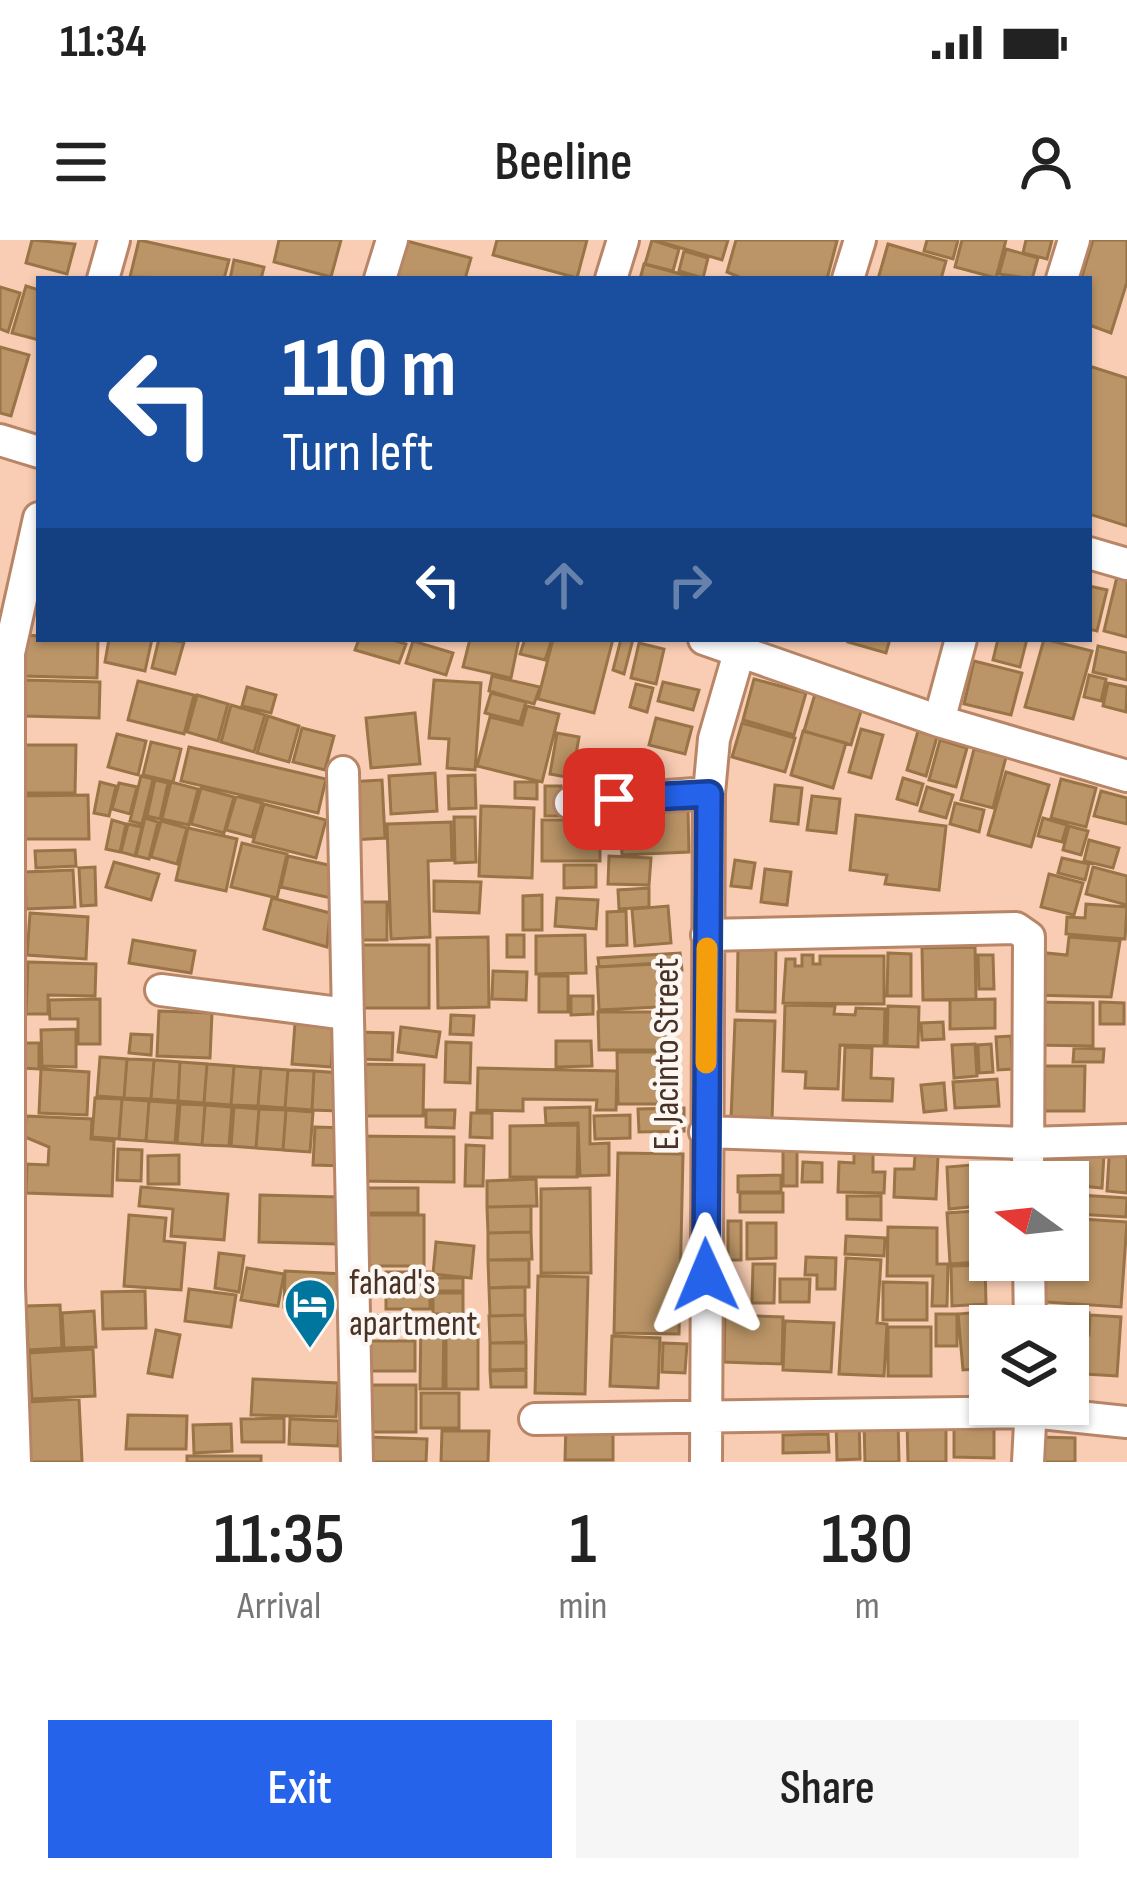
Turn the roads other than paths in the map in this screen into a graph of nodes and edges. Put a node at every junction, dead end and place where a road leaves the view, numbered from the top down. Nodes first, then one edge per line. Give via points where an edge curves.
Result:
1 (392, 240) edge
2 (623, 240) edge
3 (860, 240) edge
4 (1074, 240) edge
5 (109, 241) edge
6 (103, 276) edge
7 (381, 276) edge
8 (612, 276) edge
9 (849, 276) edge
10 (1064, 276) edge
11 (0, 440) edge
12 (36, 451) edge
13 (36, 530) edge
14 (1092, 555) edge
15 (1127, 564) edge
16 (960, 642) edge
17 (741, 644) edge
18 (5, 651) edge
19 (938, 721) junction
20 (343, 772) dead end
21 (1127, 776) edge
22 (709, 794) junction
23 (570, 802) dead end
24 (707, 935) junction
25 (161, 990) dead end
26 (347, 1014) junction
27 (705, 1132) junction
28 (1127, 1140) edge
29 (1028, 1142) junction
30 (1028, 1161) edge
31 (5, 1285) edge
32 (969, 1410) edge
33 (1089, 1416) edge
34 (535, 1419) dead end
35 (707, 1419) junction
36 (1127, 1422) edge
37 (1030, 1425) edge
38 (10, 1459) edge
39 (357, 1462) edge
40 (706, 1462) edge
41 (1028, 1462) edge

1 - 7 street
2 - 8 street
3 - 9 street
4 - 10 street
5 - 6 street
11 - 12 street
13 - 18 street
14 - 15 street
16 - 19 street
17 - 19 street
17 - 22 street, E. Jacinto Street via 714,739
18 - 31 street
19 - 21 street
20 - 26 street
22 - 23 street
22 - 24 street, E. Jacinto Street
24 - 27 street, E. Jacinto Street
24 - 29 street via 1016,928 1029,937
25 - 26 street
26 - 39 street
27 - 29 street
27 - 35 street, E. Jacinto Street
28 - 29 street
29 - 30 street
31 - 38 street
32 - 35 street
33 - 36 street
34 - 35 street
35 - 40 street, E. Jacinto Street
37 - 41 street

